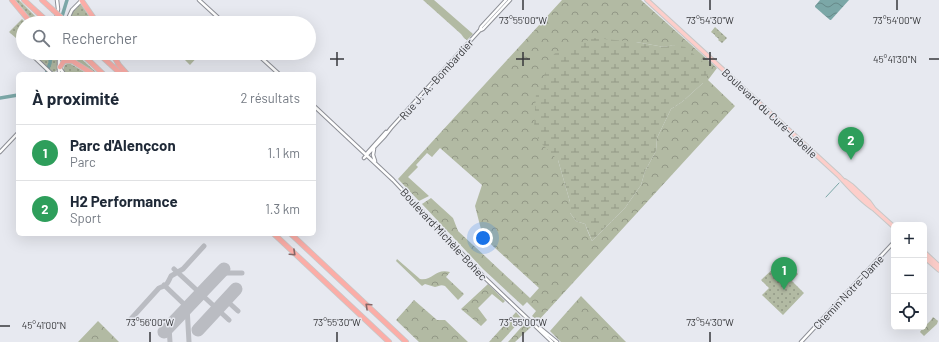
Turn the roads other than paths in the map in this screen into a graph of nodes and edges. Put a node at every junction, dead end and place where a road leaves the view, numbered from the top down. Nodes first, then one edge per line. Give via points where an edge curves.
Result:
1 (12, 0) edge
2 (24, 0) edge
3 (42, 0) edge
4 (57, 0) edge
5 (88, 0) edge
6 (199, 0) edge
7 (506, 0) edge
8 (510, 0) edge
9 (647, 0) edge
10 (82, 1) edge
11 (87, 7) junction
12 (25, 16) edge
13 (41, 16) edge
14 (56, 16) edge
15 (59, 16) edge
16 (69, 16) edge
17 (93, 16) edge
18 (216, 16) edge
19 (480, 30) junction
20 (38, 60) edge
21 (60, 60) edge
22 (72, 60) joint
23 (88, 60) edge
24 (106, 60) edge
25 (116, 60) edge
26 (264, 60) edge
27 (60, 67) junction
28 (50, 72) edge
29 (59, 72) edge
30 (63, 72) edge
31 (90, 72) edge
32 (101, 72) edge
33 (119, 72) edge
34 (125, 72) edge
35 (277, 72) edge
36 (316, 108) edge
37 (391, 128) junction
38 (16, 135) edge
39 (374, 148) junction
40 (0, 152) edge
41 (366, 155) junction
42 (376, 164) junction
43 (891, 224) edge
44 (276, 236) edge
45 (293, 236) edge
46 (891, 245) edge
47 (927, 255) edge
48 (925, 258) edge
49 (939, 266) edge
50 (939, 270) edge
51 (523, 313) junction
52 (389, 342) edge
53 (406, 342) edge
54 (552, 342) edge
55 (557, 342) edge
56 (801, 342) edge

1 - 12 highway
2 - 13 highway
3 - 15 highway, bridge
4 - 14 street
5 - 11 highway
6 - 18 street
7 - 19 street, Rue J.-A.-Bombardier
8 - 19 street, Rue J.-A.-Bombardier
9 - 43 main road, Boulevard du Curé-Labelle via 840,177 855,194
10 - 11 highway
10 - 16 street
11 - 17 highway
19 - 37 street, Rue J.-A.-Bombardier
20 - 28 street
21 - 27 street
22 - 27 highway via 64,62
22 - 31 highway
23 - 32 highway
24 - 33 highway
25 - 34 highway
26 - 35 street
27 - 29 street
27 - 30 street
36 - 41 street, Boulevard Michèle-Bohec
37 - 39 street, Rue J.-A.-Bombardier
37 - 41 street, Rue J.-A.-Bombardier
38 - 40 street
39 - 41 street, Rue J.-A.-Bombardier
39 - 42 street
41 - 42 street, Boulevard Michèle-Bohec
42 - 51 street, Boulevard Michèle-Bohec via 485,278
44 -> 52 highway
53 -> 45 highway
46 - 56 street, Chemin Notre-Dame
47 - 49 main road
48 - 50 main road
51 - 54 street, Boulevard Michèle-Bohec
51 - 55 street, Boulevard Michèle-Bohec

